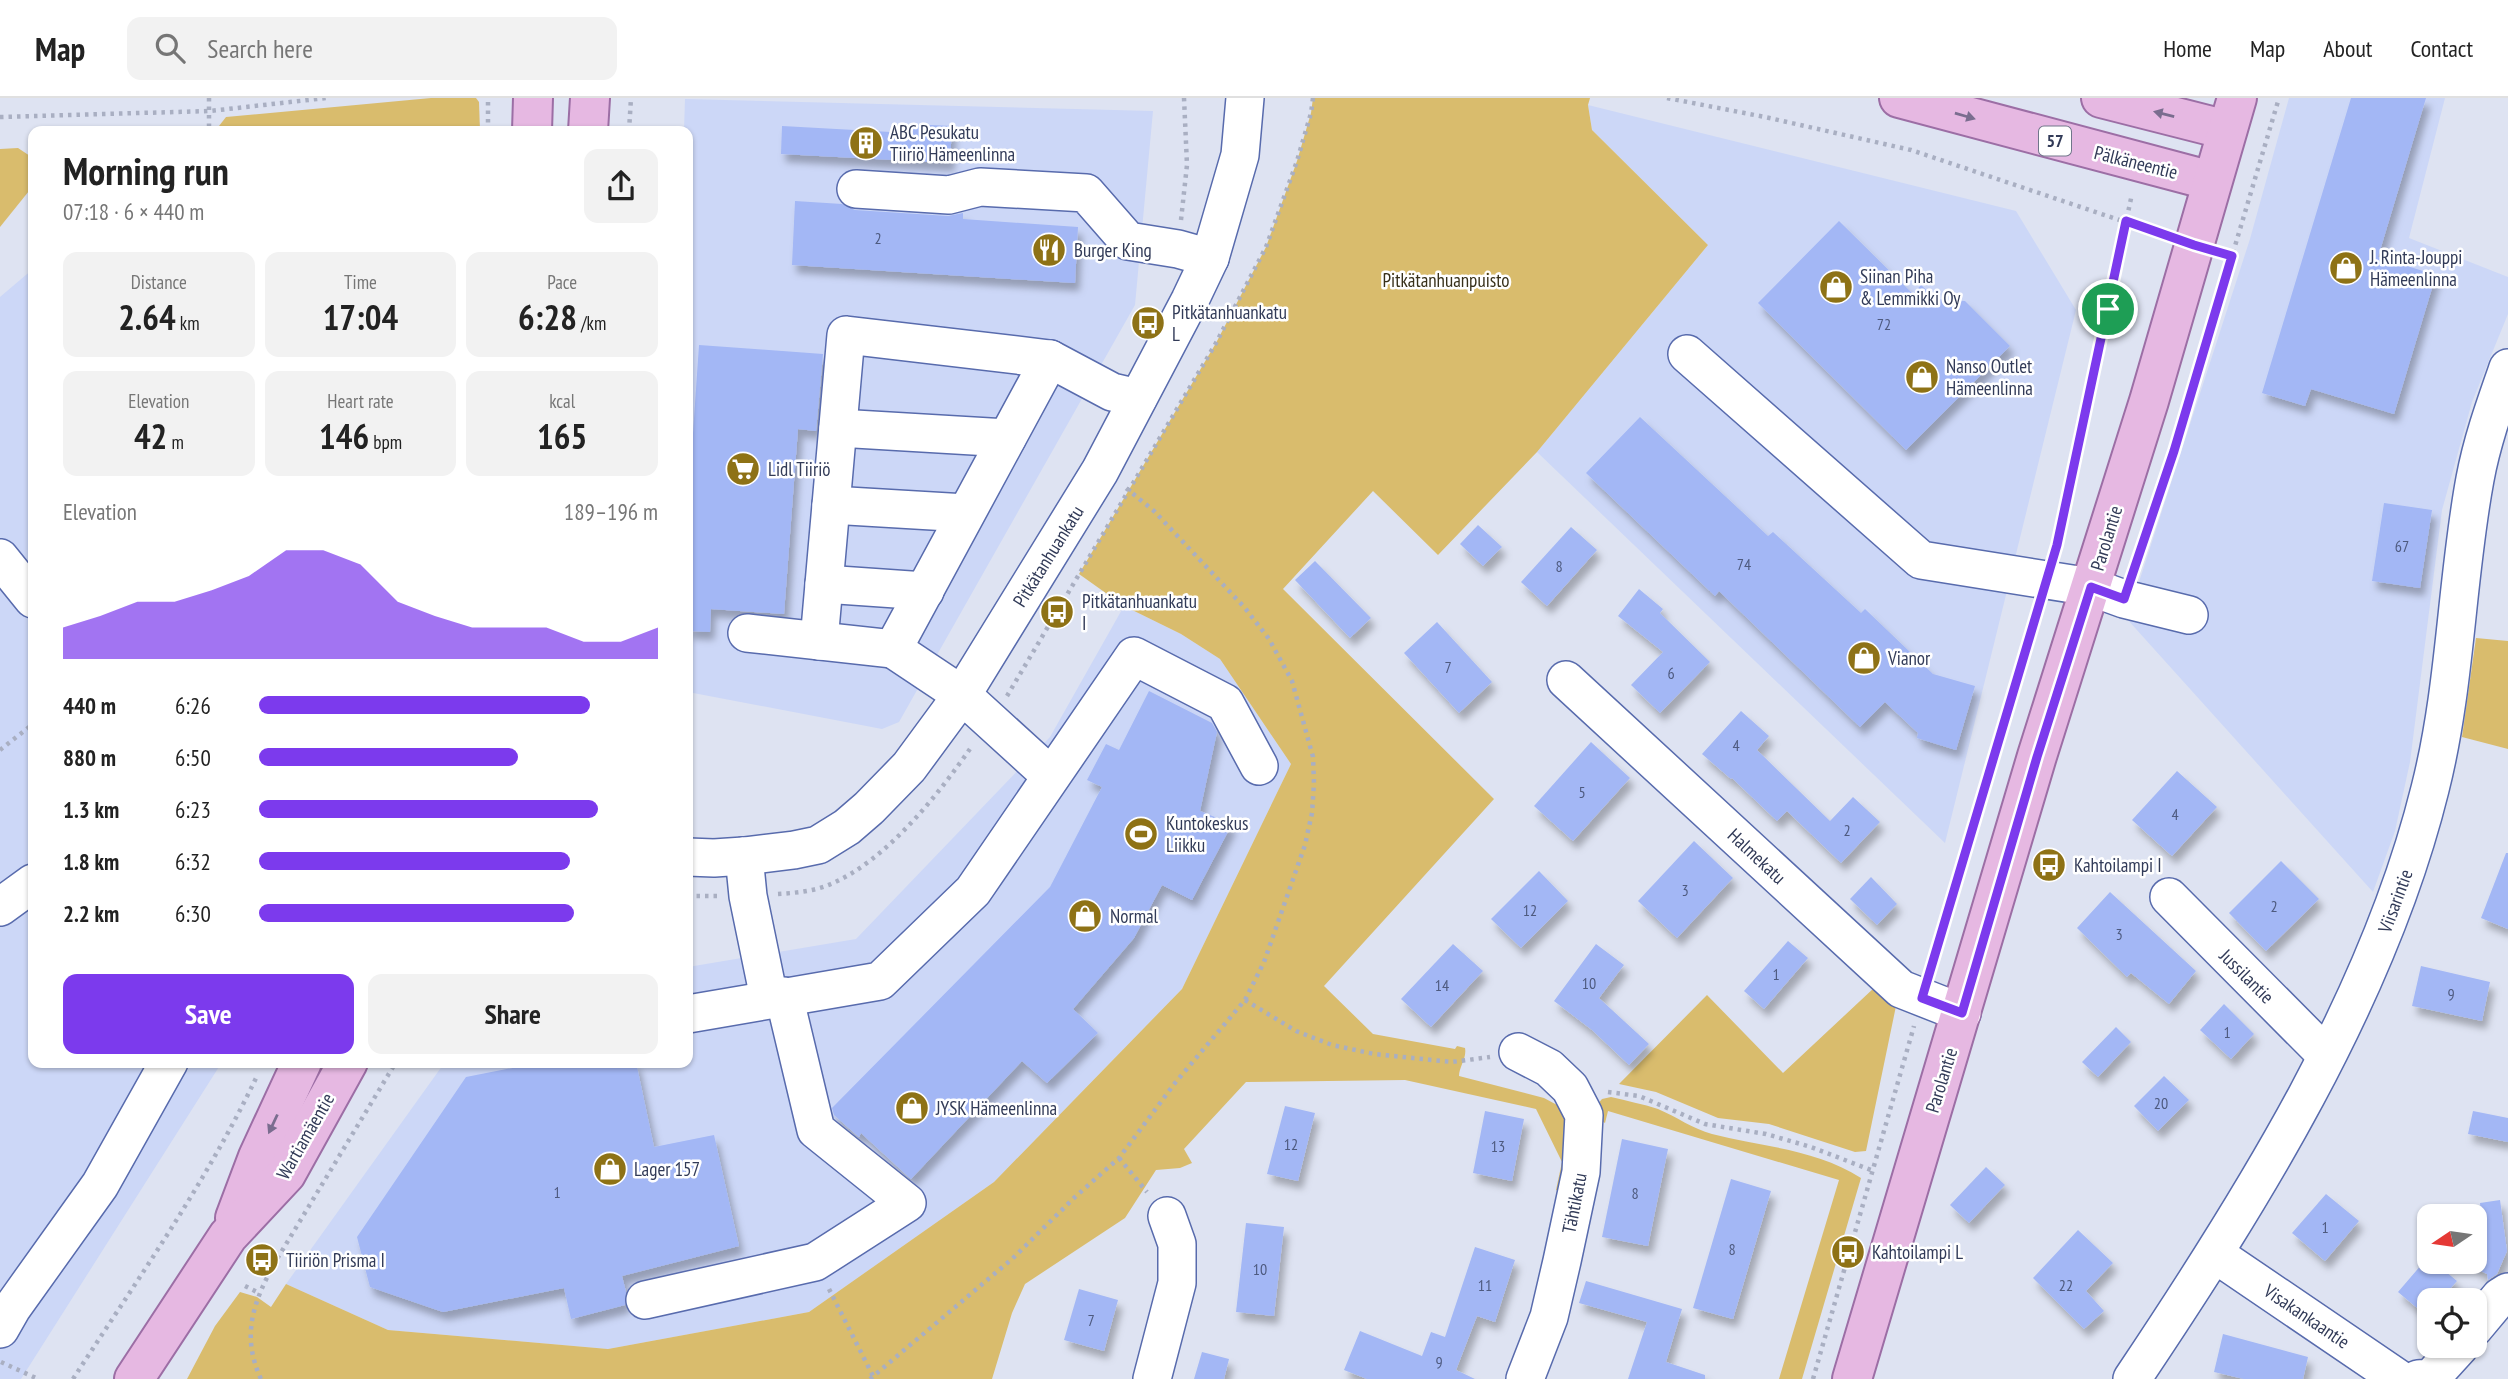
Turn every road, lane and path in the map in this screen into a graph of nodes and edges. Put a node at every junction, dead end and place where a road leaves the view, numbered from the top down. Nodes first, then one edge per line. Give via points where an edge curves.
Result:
1 (209, 98) edge
2 (326, 98) edge
3 (488, 98) edge
4 (533, 98) edge
5 (590, 98) edge
6 (631, 98) edge
7 (1184, 98) edge
8 (1245, 98) edge
9 (1667, 98) edge
10 (1899, 98) edge
11 (2101, 98) edge
12 (2279, 98) edge
13 (210, 111) junction
14 (2232, 114) edge
15 (0, 117) edge
16 (209, 126) edge
17 (488, 126) edge
18 (532, 126) edge
19 (588, 126) edge
20 (629, 126) edge
21 (2140, 163) junction
22 (2212, 181) junction
23 (856, 189) dead end
24 (2126, 221) junction
25 (2194, 245) junction
26 (1194, 253) junction
27 (2232, 256) junction
28 (1687, 354) dead end
29 (1049, 359) junction
30 (2508, 368) edge
31 (1138, 398) junction
32 (838, 428) junction
33 (1007, 438) junction
34 (1129, 491) dead end
35 (831, 505) junction
36 (966, 513) junction
37 (0, 558) edge
38 (2047, 579) junction
39 (824, 584) junction
40 (925, 591) junction
41 (28, 593) edge
42 (2107, 593) junction
43 (2189, 615) dead end
44 (747, 634) dead end
45 (819, 641) junction
46 (893, 649) junction
47 (1566, 680) dead end
48 (962, 695) junction
49 (28, 728) edge
50 (0, 750) edge
51 (1259, 766) dead end
52 (1051, 776) junction
53 (744, 856) junction
54 (693, 857) edge
55 (2169, 897) dead end
56 (777, 997) junction
57 (1922, 998) junction
58 (1245, 1000) junction
59 (693, 1013) edge
60 (1962, 1013) junction
61 (1518, 1052) joint
62 (2326, 1055) junction
63 (166, 1068) edge
64 (299, 1068) edge
65 (345, 1068) edge
66 (392, 1068) edge
67 (258, 1072) dead end
68 (1570, 1088) junction
69 (1119, 1158) junction
70 (1871, 1170) junction
71 (1167, 1216) joint
72 (287, 1222) dead end
73 (296, 1227) junction
74 (228, 1236) junction
75 (2215, 1254) junction
76 (816, 1262) junction
77 (245, 1286) dead end
78 (2508, 1292) edge
79 (259, 1293) junction
80 (645, 1300) dead end
81 (2487, 1312) edge
82 (0, 1329) edge
83 (2449, 1358) edge
84 (0, 1361) edge
85 (873, 1378) edge
86 (38, 1379) edge
87 (73, 1379) edge
88 (134, 1379) edge
89 (261, 1379) edge
90 (1152, 1379) edge
91 (1525, 1379) edge
92 (1813, 1379) edge
93 (1852, 1379) edge
94 (2132, 1379) edge
95 (2399, 1379) edge
96 (2418, 1379) edge

1 - 13 path
2 - 13 path
3 - 17 path
4 - 18 main road
5 - 19 main road
6 - 20 path
7 - 26 path
8 - 26 street, Pitkätanhuankatu via 1240,155
9 - 24 path via 1911,150
10 -> 21 main road, Pälkäneentie / 57
14 -> 11 main road
12 - 27 path, Parolantie
13 - 15 path
13 - 16 path
14 - 22 main road, Parolantie
21 - 22 main road, Pälkäneentie / 57
21 - 24 path
22 - 25 main road, Parolantie
23 - 26 street via 949,195 980,187 1086,193 1128,241
24 - 25 path
24 - 38 path
25 - 27 path
25 - 42 main road, Parolantie
26 - 31 street, Pitkätanhuankatu via 1191,300
27 - 42 path, Parolantie via 2174,451
28 - 38 street via 1921,560
29 - 31 street via 1112,392
29 - 32 street via 846,335
29 - 33 street
30 - 62 street, Viisarintie via 2475,479 2441,740 2430,789 2387,925
31 - 48 street, Pitkätanhuankatu via 1100,471
32 - 33 street
32 - 35 street
33 - 36 street
34 - 58 path via 1154,510 1269,639 1292,681 1313,757 1312,813 1305,845 1264,962
35 - 36 street
35 - 39 street
36 - 40 street
37 - 41 street
38 - 42 street
38 - 57 path
39 - 40 street
39 - 45 street
40 - 46 street
42 - 43 street
42 - 60 main road, Parolantie via 2037,757
44 - 45 street
45 - 46 street
46 - 48 street
47 - 57 street, Halmekatu via 1901,989
48 - 52 street
48 - 53 street, Pitkätanhuankatu via 909,767 847,827 818,845
49 - 50 path
51 - 52 street via 1225,704 1134,656
52 - 56 street via 973,891 880,981
53 - 54 street, Pitkätanhuankatu
53 - 56 street via 748,896
55 - 62 street, Jussilantie
56 - 59 street
56 - 76 street via 816,1130 907,1203
57 - 60 street, Halmekatu
57 - 70 path
58 - 61 path via 1296,1031 1374,1054 1452,1062
58 - 69 path
60 - 93 main road, Parolantie
61 - 68 street, Tähtikatu via 1549,1068
62 - 75 street, Viisarintie
63 - 82 street via 100,1185
64 -> 74 main road, Wartiamäentie
65 - 74 main road, Wartiamäentie via 286,1174
66 - 73 path
67 - 87 path via 181,1214
68 - 70 path via 1639,1096 1705,1124 1766,1134
68 - 91 street, Tähtikatu via 1584,1115 1581,1172 1549,1317
69 - 71 path
69 - 85 path via 1012,1259
70 - 92 path
71 - 90 street via 1177,1244 1177,1283
72 - 73 path
73 - 79 path
74 - 88 main road, Wartiamäentie
75 - 94 street, Viisarintie
75 - 95 street, Visakankaantie
76 - 80 street
76 - 85 path
77 - 79 path
78 - 81 street
79 - 89 path via 250,1325 253,1362
83 - 96 street via 2431,1378
84 - 86 path

